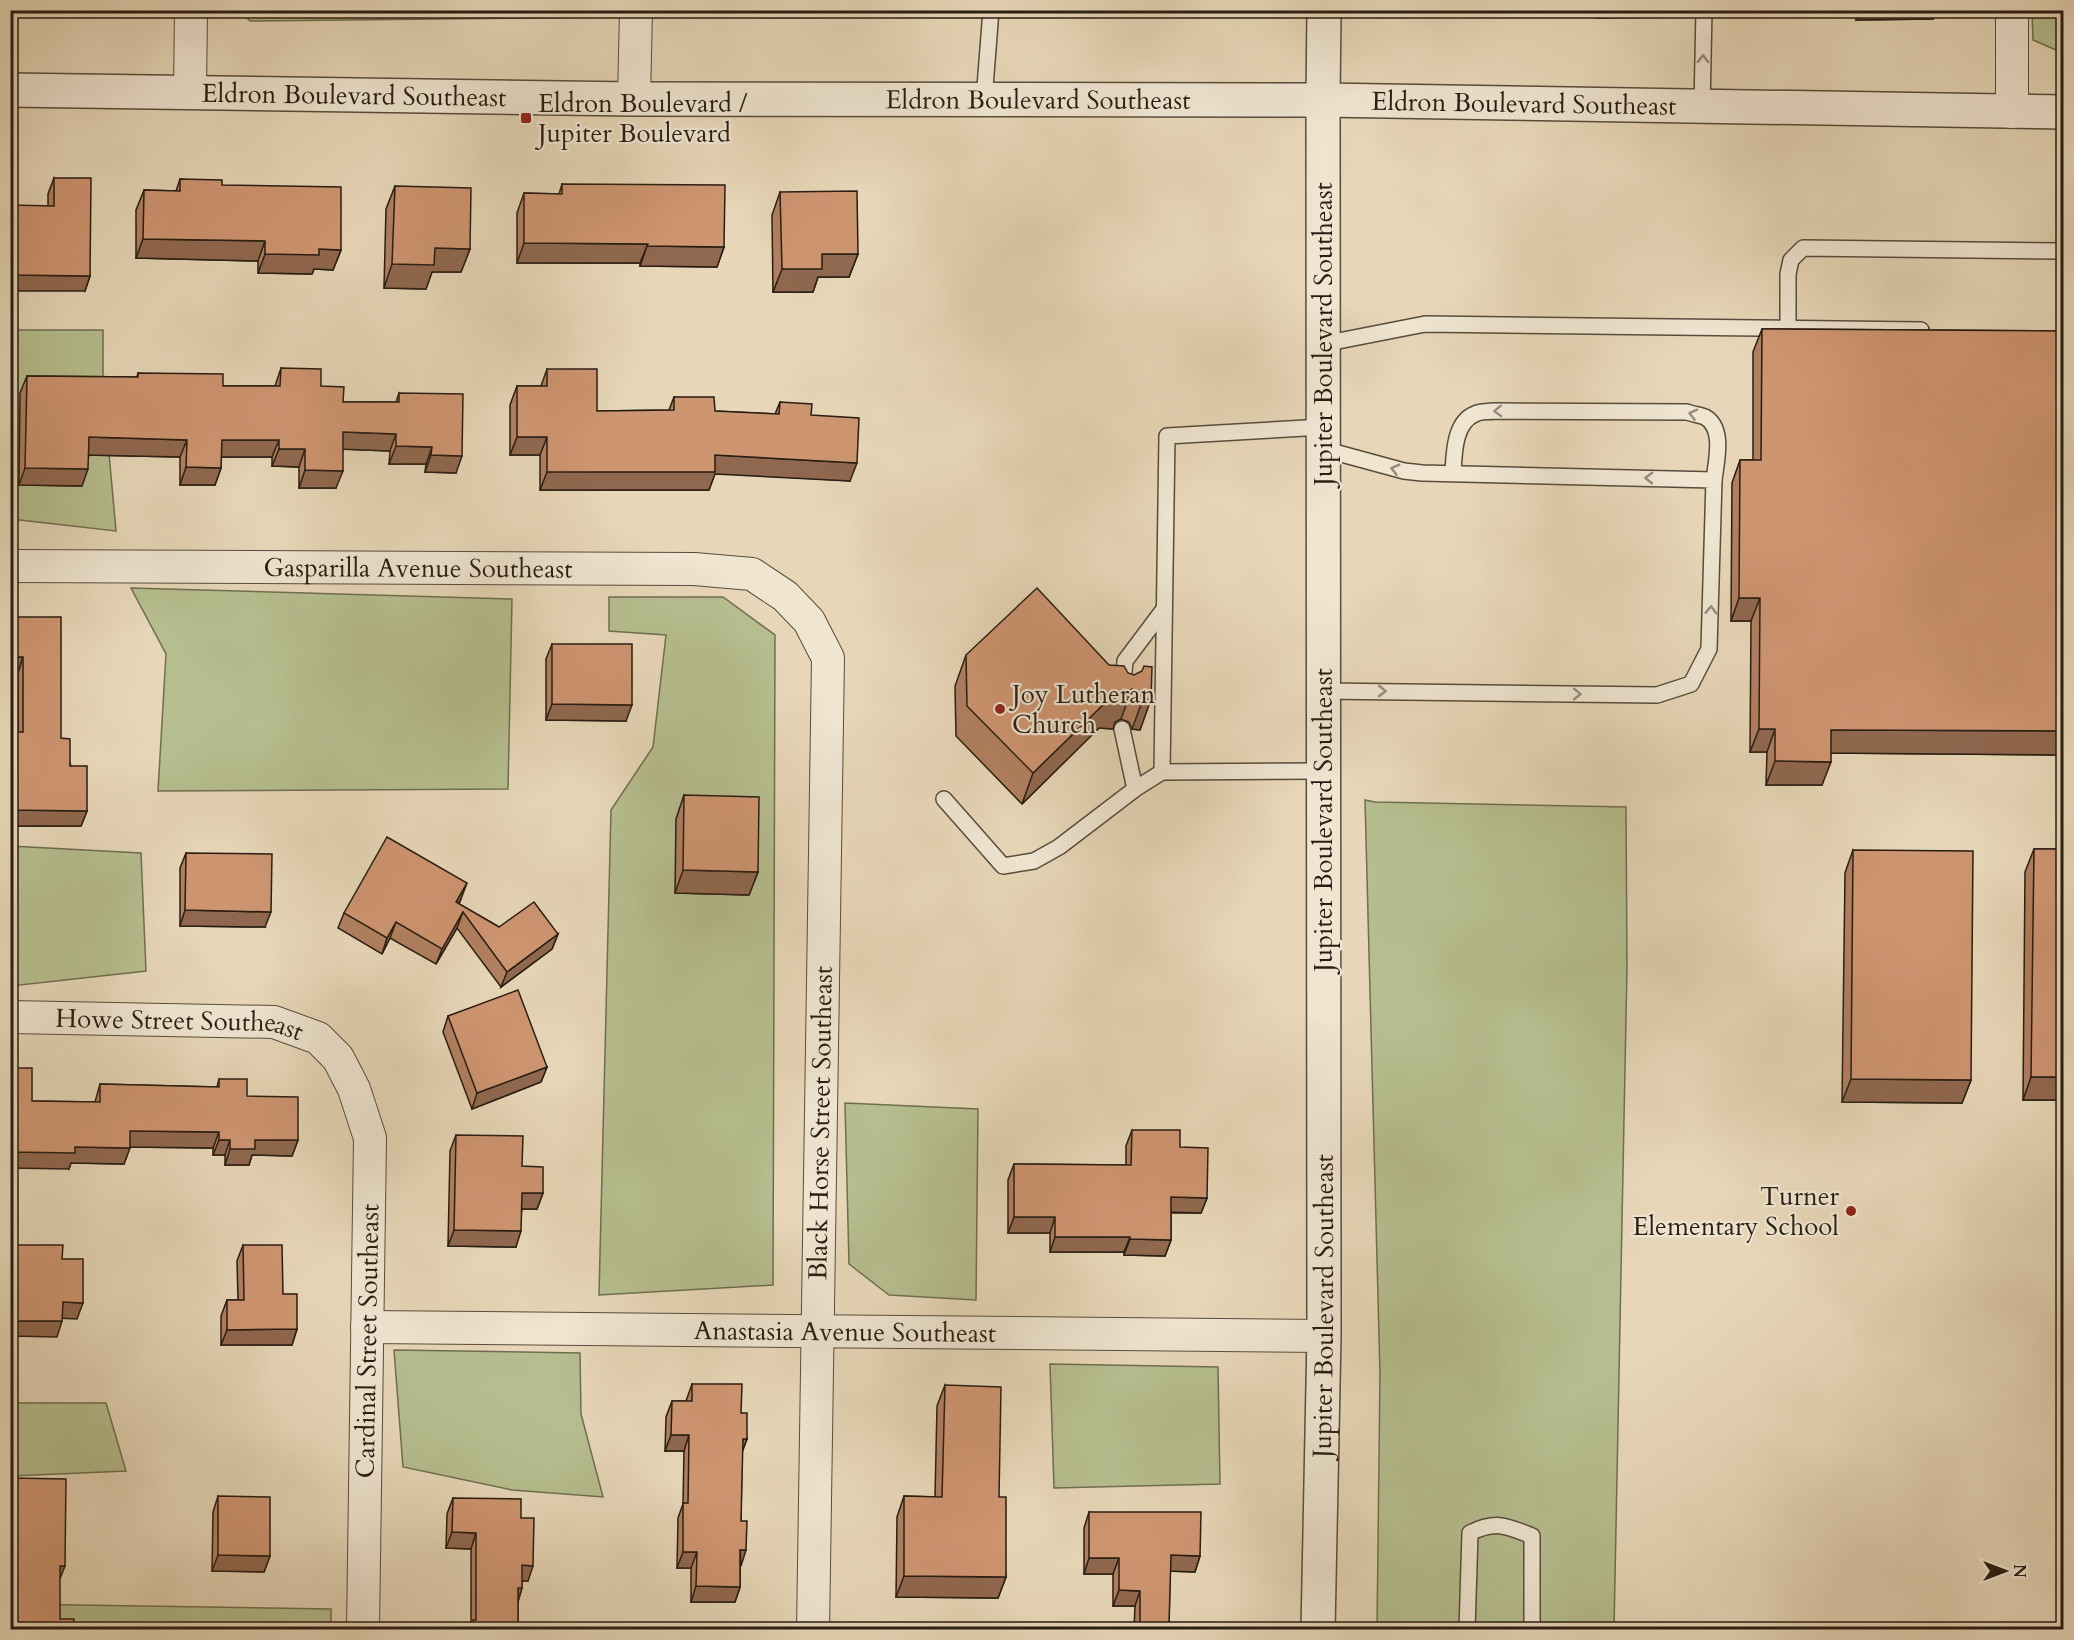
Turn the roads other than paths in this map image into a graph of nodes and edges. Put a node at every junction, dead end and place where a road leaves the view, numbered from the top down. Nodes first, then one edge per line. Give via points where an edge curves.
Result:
1 (191, 10) edge
2 (636, 10) edge
3 (991, 10) edge
4 (1324, 10) edge
5 (1704, 10) edge
6 (2012, 10) edge
7 (10, 90) edge
8 (190, 93) junction
9 (634, 99) junction
10 (984, 100) junction
11 (1323, 100) junction
12 (1702, 107) junction
13 (2012, 112) junction
14 (2064, 112) edge
15 (2064, 250) edge
16 (1788, 328) junction
17 (1932, 330) edge
18 (1323, 344) junction
19 (1323, 438) junction
20 (1453, 473) junction
21 (1714, 480) junction
22 (10, 566) edge
23 (1164, 609) junction
24 (809, 621) joint
25 (1323, 691) junction
26 (1123, 696) edge
27 (1122, 729) edge
28 (1323, 771) junction
29 (1162, 772) junction
30 (1135, 789) junction
31 (944, 799) dead end
32 (10, 1017) edge
33 (338, 1058) joint
34 (367, 1328) junction
35 (816, 1331) junction
36 (1324, 1336) junction
37 (363, 1629) edge
38 (813, 1629) edge
39 (1318, 1629) edge
40 (1467, 1629) edge
41 (1532, 1629) edge

1 - 8 street
2 - 9 street
3 - 10 lane
4 - 11 street, Jupiter Boulevard Southeast
12 -> 5 lane
6 - 13 street
7 - 8 street, Eldron Boulevard Southeast
8 - 9 street, Eldron Boulevard Southeast
9 - 10 street, Eldron Boulevard Southeast
10 - 11 street, Eldron Boulevard Southeast
11 - 12 street, Eldron Boulevard Southeast
11 - 18 street, Jupiter Boulevard Southeast
12 - 13 street, Eldron Boulevard Southeast
13 - 14 street, Eldron Boulevard Southeast
15 - 16 lane via 1803,248 1791,260 1788,274
16 - 17 lane
16 - 18 lane via 1425,324
18 - 19 street, Jupiter Boulevard Southeast
20 -> 19 lane via 1404,471
19 - 23 lane via 1167,436
19 - 25 street, Jupiter Boulevard Southeast
21 -> 20 lane
21 -> 20 lane via 1717,435 1713,425 1706,418 1686,412 1473,414 1455,439
25 -> 21 lane via 1657,695 1691,684 1709,649
22 - 24 street, Gasparilla Avenue Southeast via 694,569 752,574 785,596
23 - 26 lane via 1125,661
23 - 29 lane
24 - 35 street, Black Horse Street Southeast via 828,658
25 - 28 street, Jupiter Boulevard Southeast
27 - 30 lane
28 - 29 lane
28 - 36 street, Jupiter Boulevard Southeast
29 - 30 lane
30 - 31 lane via 1059,847 1034,861 1003,866
32 - 33 street, Howe Street Southeast via 274,1022 318,1038
33 - 34 street, Cardinal Street Southeast via 354,1089 370,1138
34 - 35 street, Anastasia Avenue Southeast
34 - 37 street, Cardinal Street Southeast
35 - 36 street, Anastasia Avenue Southeast
35 - 38 street, Black Horse Street Southeast
36 - 39 street, Jupiter Boulevard Southeast
40 - 41 lane via 1470,1533 1485,1525 1506,1525 1532,1536

